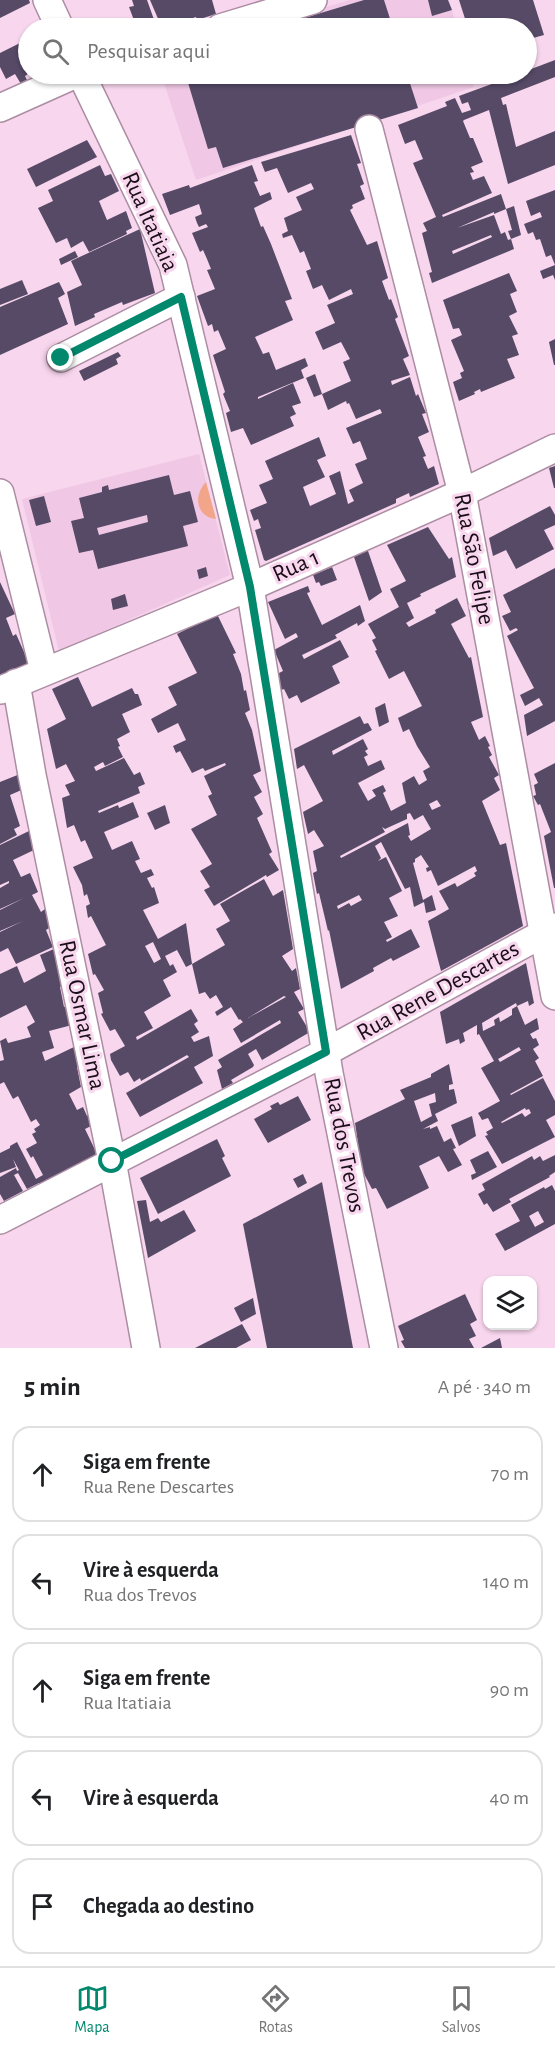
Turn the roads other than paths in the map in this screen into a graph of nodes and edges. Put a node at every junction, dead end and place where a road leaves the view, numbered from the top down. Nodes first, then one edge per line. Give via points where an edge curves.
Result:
1 (48, 0) edge
2 (313, 0) edge
3 (56, 18) edge
4 (253, 18) edge
5 (55, 84) edge
6 (83, 84) edge
7 (0, 108) edge
8 (369, 129) dead end
9 (181, 297) junction
10 (61, 358) dead end
11 (555, 448) edge
12 (0, 493) edge
13 (462, 493) junction
14 (250, 587) junction
15 (44, 671) junction
16 (8, 687) edge
17 (549, 930) edge
18 (555, 996) edge
19 (326, 1052) junction
20 (112, 1161) junction
21 (0, 1220) edge
22 (146, 1348) edge
23 (384, 1348) edge

1 - 3 street
2 - 4 street
5 - 7 street
6 - 9 street, Rua Itatiaia via 173,265
8 - 13 street, Rua São Felipe
9 - 10 street
9 - 14 street, Rua Itatiaia
11 - 13 street, Rua 1
12 - 15 street
13 - 14 street, Rua 1
13 - 17 street, Rua São Felipe
14 - 15 street, Rua 1
14 - 19 street, Rua dos Trevos
15 - 16 street, Rua 1
16 - 20 street, Rua Osmar Lima via 32,775
17 - 18 street, Rua São Felipe
17 - 19 street, Rua Rene Descartes
19 - 20 street, Rua Rene Descartes
19 - 23 street, Rua dos Trevos
20 - 21 street, Rua Rene Descartes
20 - 22 street, Rua Osmar Lima

